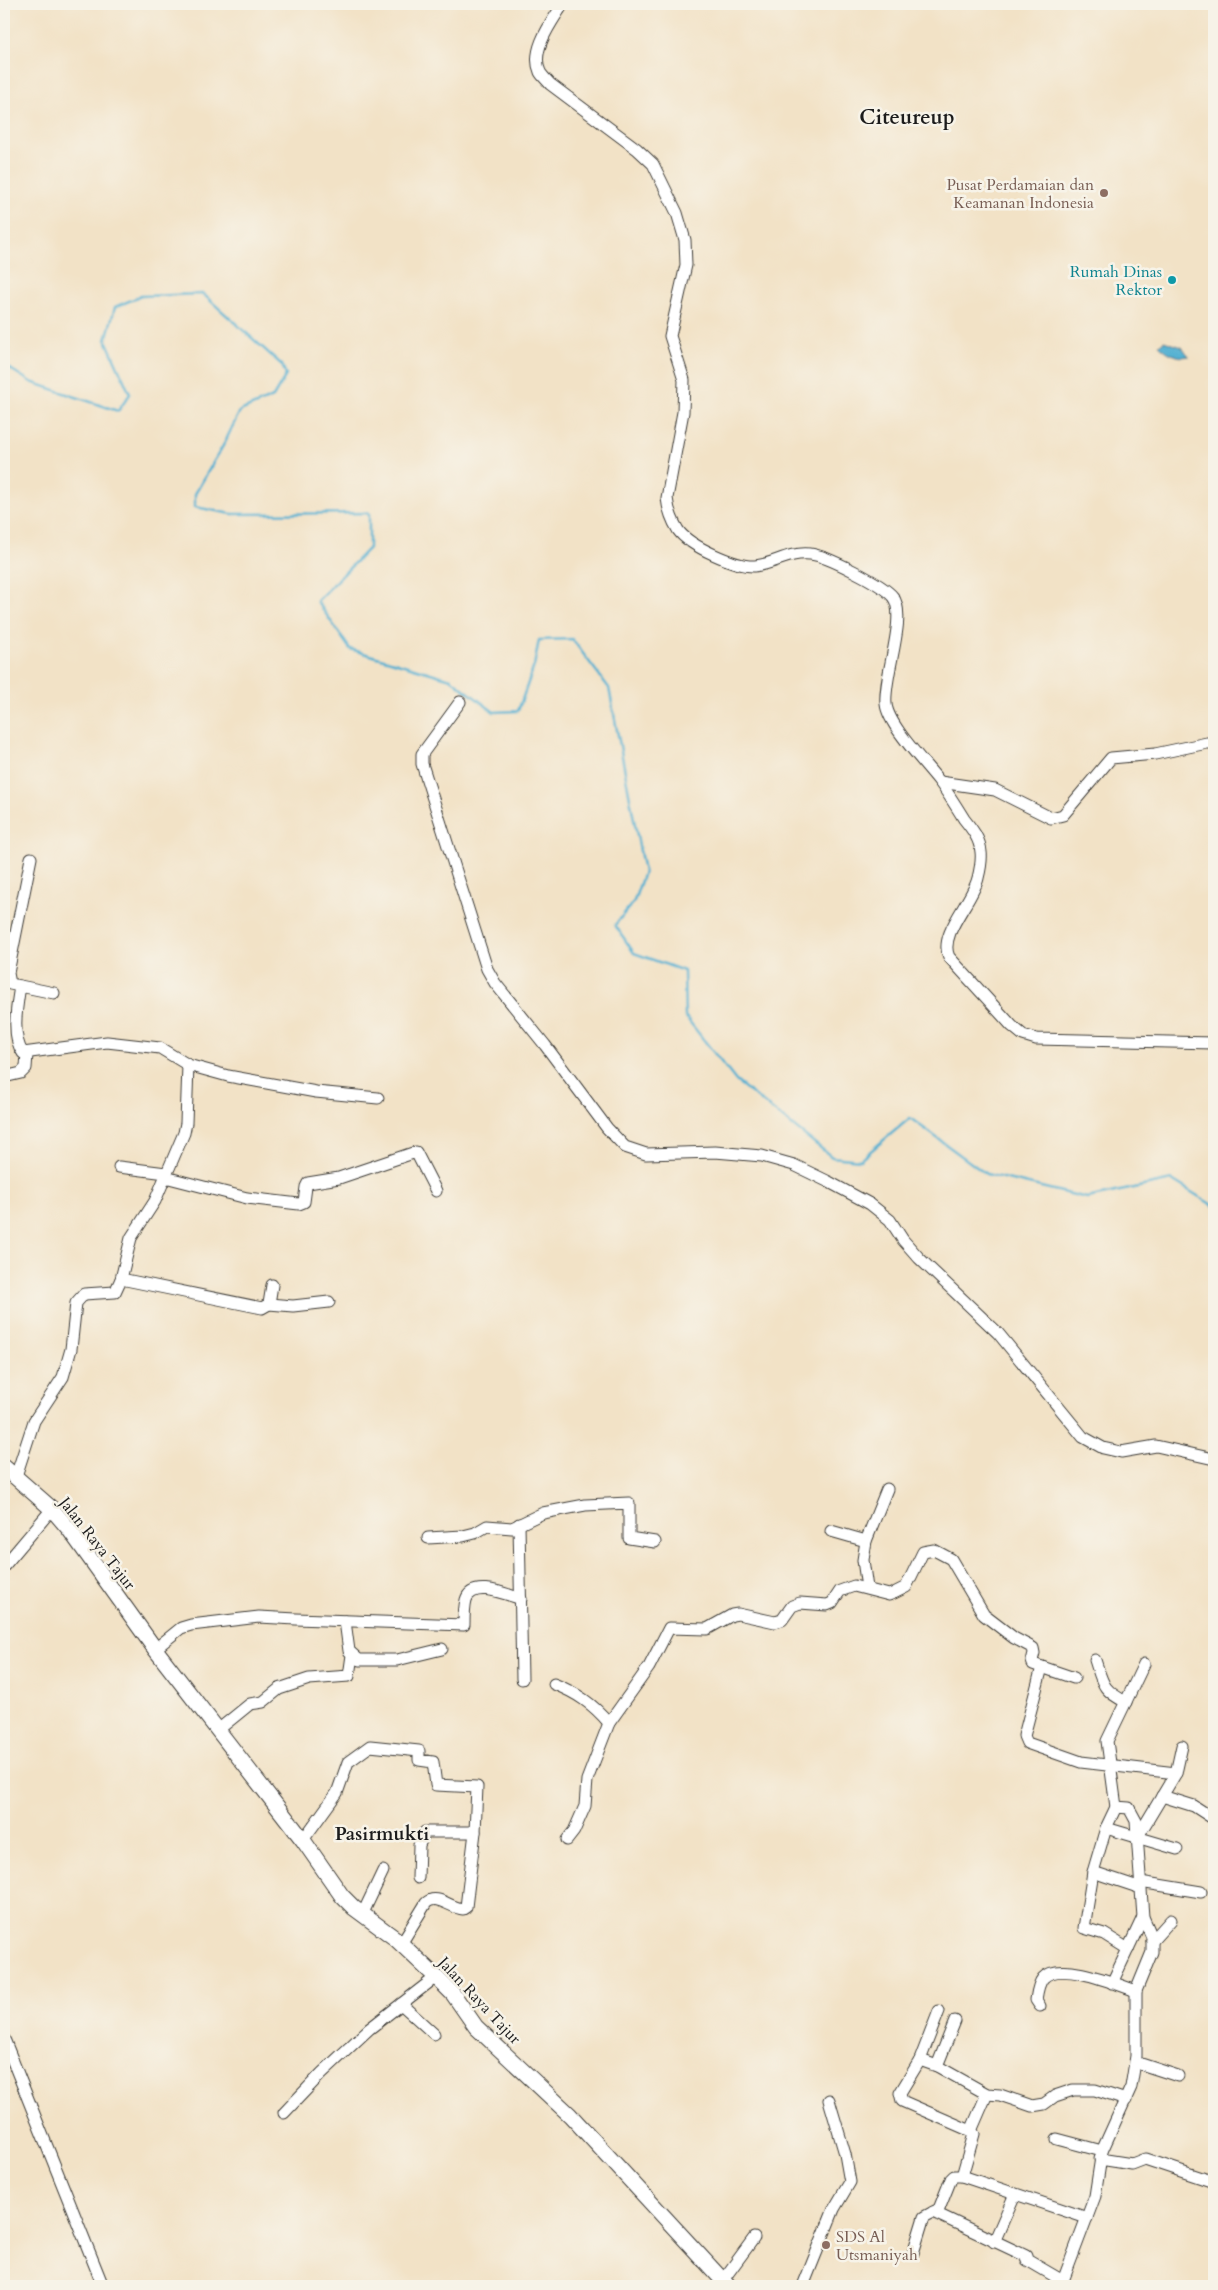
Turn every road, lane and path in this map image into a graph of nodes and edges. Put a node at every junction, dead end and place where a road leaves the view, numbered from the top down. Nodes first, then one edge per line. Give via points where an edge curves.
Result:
1 (563, 4) edge
2 (460, 702) dead end
3 (1214, 743) edge
4 (940, 782) junction
5 (31, 858) dead end
6 (6, 973) edge
7 (20, 986) junction
8 (54, 993) dead end
9 (1214, 1043) edge
10 (27, 1054) junction
11 (188, 1065) junction
12 (4, 1077) edge
13 (378, 1098) dead end
14 (119, 1167) dead end
15 (166, 1175) junction
16 (436, 1191) dead end
17 (121, 1278) junction
18 (272, 1285) dead end
19 (329, 1302) dead end
20 (269, 1304) junction
21 (1214, 1459) edge
22 (10, 1471) edge
23 (887, 1489) dead end
24 (52, 1509) junction
25 (519, 1524) junction
26 (830, 1531) dead end
27 (428, 1538) dead end
28 (866, 1541) junction
29 (655, 1542) dead end
30 (4, 1566) edge
31 (867, 1588) junction
32 (521, 1599) junction
33 (345, 1621) junction
34 (155, 1649) junction
35 (442, 1649) dead end
36 (352, 1656) junction
37 (1095, 1660) dead end
38 (1144, 1664) dead end
39 (1042, 1667) junction
40 (1074, 1678) dead end
41 (522, 1679) dead end
42 (554, 1684) dead end
43 (1126, 1702) junction
44 (609, 1723) junction
45 (218, 1730) junction
46 (1182, 1746) dead end
47 (1112, 1767) junction
48 (1176, 1773) junction
49 (1162, 1796) junction
50 (1116, 1807) junction
51 (1214, 1819) edge
52 (1106, 1828) junction
53 (475, 1832) junction
54 (1137, 1838) junction
55 (303, 1840) junction
56 (567, 1840) dead end
57 (1178, 1849) dead end
58 (383, 1871) dead end
59 (1093, 1872) junction
60 (418, 1878) dead end
61 (1141, 1885) junction
62 (1201, 1892) dead end
63 (363, 1912) junction
64 (1143, 1916) junction
65 (1171, 1920) dead end
66 (1152, 1941) junction
67 (401, 1944) junction
68 (1128, 1949) junction
69 (436, 1977) junction
70 (1112, 1983) junction
71 (1136, 1991) junction
72 (401, 2004) junction
73 (1040, 2006) dead end
74 (939, 2011) dead end
75 (955, 2020) dead end
76 (434, 2034) dead end
77 (929, 2034) junction
78 (4, 2039) edge
79 (946, 2041) junction
80 (920, 2060) junction
81 (1136, 2062) junction
82 (937, 2066) junction
83 (1178, 2076) dead end
84 (987, 2094) junction
85 (829, 2100) dead end
86 (1126, 2100) junction
87 (284, 2113) dead end
88 (972, 2131) junction
89 (1057, 2139) dead end
90 (1101, 2155) junction
91 (962, 2176) junction
92 (1214, 2182) edge
93 (1014, 2194) junction
94 (932, 2212) junction
95 (1088, 2218) junction
96 (754, 2238) dead end
97 (994, 2242) junction
98 (913, 2253) dead end
99 (726, 2283) edge
100 (1062, 2284) edge
101 (103, 2286) edge
102 (803, 2286) edge

1 - 4 street via 538,53 541,73 550,84 637,149 652,164 677,213 685,240 686,265 670,336 684,380 683,412 668,492 668,511 678,530 689,540 732,561 756,566 794,553 812,554 874,581 893,597 898,607 899,622 886,694 889,715
2 - 21 street via 422,754 422,764 479,948 495,983 606,1128 625,1147 646,1154 716,1152 762,1156 794,1165 870,1204 890,1220 919,1258 998,1333 1083,1437 1103,1448 1121,1452 1156,1446
3 - 4 street via 1111,758 1063,815 1052,818 994,790
4 - 9 street via 980,841 982,853 978,879 950,933 946,952 1012,1026 1023,1035 1036,1039
5 - 6 street
6 - 7 street via 10,984
7 - 8 street
7 - 10 street via 16,1019 20,1049
10 - 11 street via 107,1042 160,1048
10 - 12 street via 26,1068 21,1073
11 - 13 street via 228,1076 316,1092
11 - 15 street via 186,1122
14 - 15 street
15 - 16 street via 248,1198 300,1204 304,1202 308,1183 339,1178 416,1152
15 - 17 street via 150,1212 131,1238
17 - 20 street via 236,1304 262,1308
17 - 22 street via 115,1292 84,1294 76,1303 71,1349 63,1377 34,1421
18 - 20 street
19 - 20 street via 293,1306
22 - 24 main road, Jalan Raya Tajur
23 - 28 street
24 - 30 street
24 - 34 main road, Jalan Raya Tajur via 81,1544
25 - 27 street via 512,1528 487,1526 463,1536
25 - 29 street via 543,1513 585,1505 629,1503 629,1538
25 - 32 street
26 - 28 street
28 - 31 street via 863,1560
31 - 39 street via 889,1595 901,1591 923,1552 934,1550 951,1559 984,1615 1032,1647 1032,1662
31 - 44 street via 846,1588 827,1606 796,1604 782,1620 775,1622 738,1614 707,1629 669,1628 649,1667
32 - 33 street via 490,1589 477,1590 466,1600 464,1625
32 - 41 street
33 - 34 street via 272,1616 201,1623 181,1628
33 - 36 street
34 - 45 main road, Jalan Raya Tajur
35 - 36 street via 384,1662 359,1660
36 - 45 street via 349,1676 309,1679 279,1689 263,1702 250,1704
37 - 43 street via 1108,1692
38 - 43 street
39 - 40 street
39 - 47 street via 1024,1736 1026,1741 1081,1762
42 - 44 street via 590,1702
43 - 47 street via 1107,1740
44 - 56 street via 586,1780 585,1806
45 - 55 main road, Jalan Raya Tajur
46 - 48 street
47 - 48 street
47 - 50 street
48 - 49 street
49 - 51 street via 1194,1806
49 - 54 street
50 - 52 street
50 - 54 street via 1130,1808 1134,1814
52 - 54 street
52 - 59 street
53 - 55 street via 477,1787 436,1785 433,1762 419,1760 419,1751 370,1746 348,1762 337,1793
53 - 60 street via 425,1832 419,1846
53 - 67 street via 466,1907 458,1909 436,1898 429,1900
54 - 57 street
54 - 61 street
55 - 63 main road, Jalan Raya Tajur via 342,1896
58 - 63 street
59 - 61 street
59 - 68 street via 1084,1928 1104,1934
61 - 62 street
61 - 64 street
63 - 67 main road, Jalan Raya Tajur
64 - 66 street
64 - 68 street
65 - 66 street
66 - 71 street via 1149,1961
67 - 69 main road, Jalan Raya Tajur
68 - 70 street
69 - 72 street
69 - 99 main road, Jalan Raya Tajur via 476,2026 570,2115
70 - 71 street
70 - 73 street via 1086,1974 1061,1971 1044,1977 1036,2000
71 - 81 street
72 - 76 street
72 - 87 street via 322,2072
74 - 77 street
75 - 79 street
77 - 79 street
77 - 80 street
78 - 101 street
79 - 82 street
80 - 82 street
80 - 88 street via 900,2092 902,2101
81 - 83 street
81 - 86 street
82 - 84 street
84 - 86 street via 1032,2106 1073,2090 1095,2090
84 - 88 street
85 - 102 street via 850,2183 834,2209
86 - 90 street
88 - 91 street via 973,2141
89 - 90 street
90 - 92 street via 1132,2164 1145,2159
90 - 95 street
91 - 93 street
91 - 94 street via 954,2176 939,2209
93 - 95 street
93 - 97 street
94 - 97 street
94 - 98 street via 924,2217
95 - 100 street
96 - 99 street
97 - 100 street via 1026,2256 1027,2260

